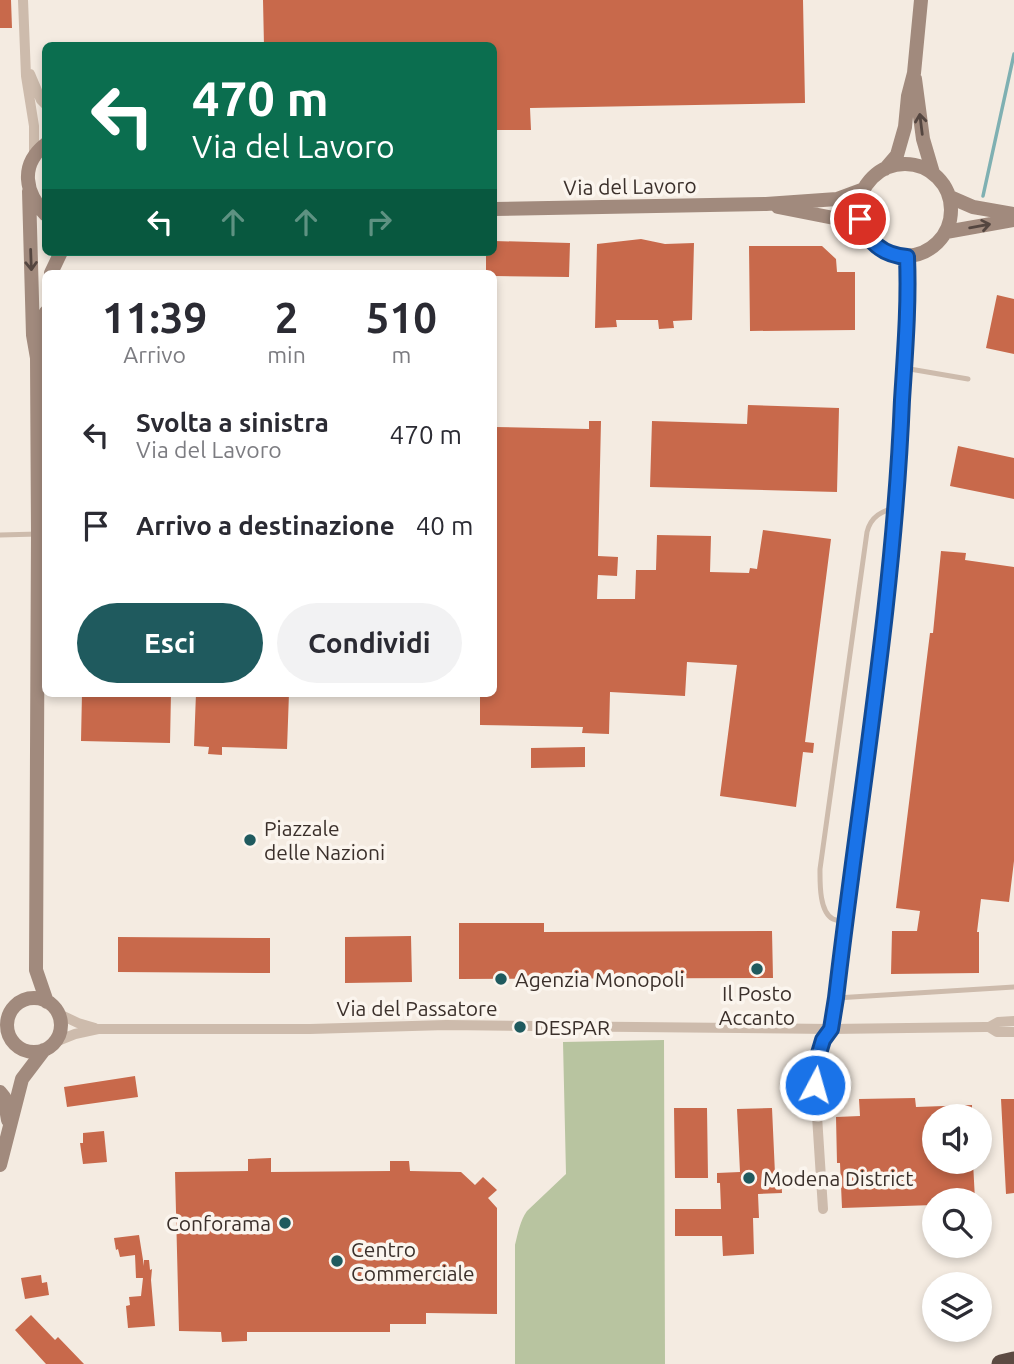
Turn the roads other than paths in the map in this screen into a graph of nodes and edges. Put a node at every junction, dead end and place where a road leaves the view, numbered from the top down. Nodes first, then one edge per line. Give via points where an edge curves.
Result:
1 (23, 0) edge
2 (922, 0) edge
3 (26, 65) junction
4 (914, 73) junction
5 (42, 99) edge
6 (42, 148) edge
7 (34, 156) junction
8 (885, 169) junction
9 (933, 173) junction
10 (864, 189) junction
11 (29, 191) junction
12 (950, 197) junction
13 (766, 204) junction
14 (497, 209) edge
15 (42, 211) edge
16 (1014, 214) edge
17 (1014, 220) edge
18 (863, 229) junction
19 (946, 232) junction
20 (907, 257) junction
21 (42, 332) edge
22 (37, 358) junction
23 (904, 368) junction
24 (968, 379) dead end
25 (897, 507) junction
26 (38, 534) junction
27 (0, 535) edge
28 (845, 922) junction
29 (36, 970) junction
30 (1014, 987) edge
31 (836, 998) junction
32 (24, 1001) junction
33 (47, 1002) junction
34 (59, 1014) junction
35 (1014, 1021) edge
36 (4, 1022) edge
37 (989, 1027) junction
38 (98, 1029) junction
39 (831, 1029) junction
40 (1014, 1032) edge
41 (10, 1044) edge
42 (50, 1046) junction
43 (22, 1079) junction
44 (0, 1092) edge
45 (9, 1126) junction
46 (0, 1165) edge
47 (823, 1209) dead end
48 (1014, 1361) edge
49 (1001, 1364) edge

1 - 3 street
2 - 4 main road
3 - 5 street
3 - 7 street
4 - 8 main road, Via del Lavoro via 901,143
9 -> 4 main road
6 - 7 main road
7 - 11 main road via 27,179
8 - 9 main road via 909,164
8 - 10 main road, Via del Lavoro
9 - 12 main road
10 - 13 main road, Via del Lavoro via 837,199
10 - 18 main road via 859,209
11 - 15 main road
11 -> 22 main road
12 - 16 main road
12 - 19 main road
13 - 14 main road, Via del Lavoro
13 - 18 main road, Via del Lavoro via 849,221
19 -> 17 main road
18 - 20 main road, Via del Lavoro via 885,252
19 - 20 main road via 930,250
20 - 23 street
21 - 22 main road
22 - 26 main road
23 - 24 lane
23 - 25 street
25 - 28 street
25 - 28 lane via 877,515 867,532 820,869 825,909 833,919
26 - 27 lane
26 - 29 main road
28 - 31 street
29 - 32 main road
29 - 33 main road
30 - 31 lane
31 - 39 street
32 - 33 main road
32 - 36 main road
33 - 34 main road
34 - 38 street, Via del Passatore
34 - 42 main road via 60,1032
35 - 37 street, Via del Passatore
36 - 41 main road
37 - 39 street, Via del Passatore
37 - 40 street, Via del Passatore
38 - 39 street, Via del Passatore
38 - 42 street, Via del Passatore
39 - 47 street via 820,1048 815,1075
41 - 42 main road via 30,1052
41 - 43 main road
42 - 43 main road
43 - 45 main road
44 - 45 main road
45 - 46 main road
48 - 49 highway

